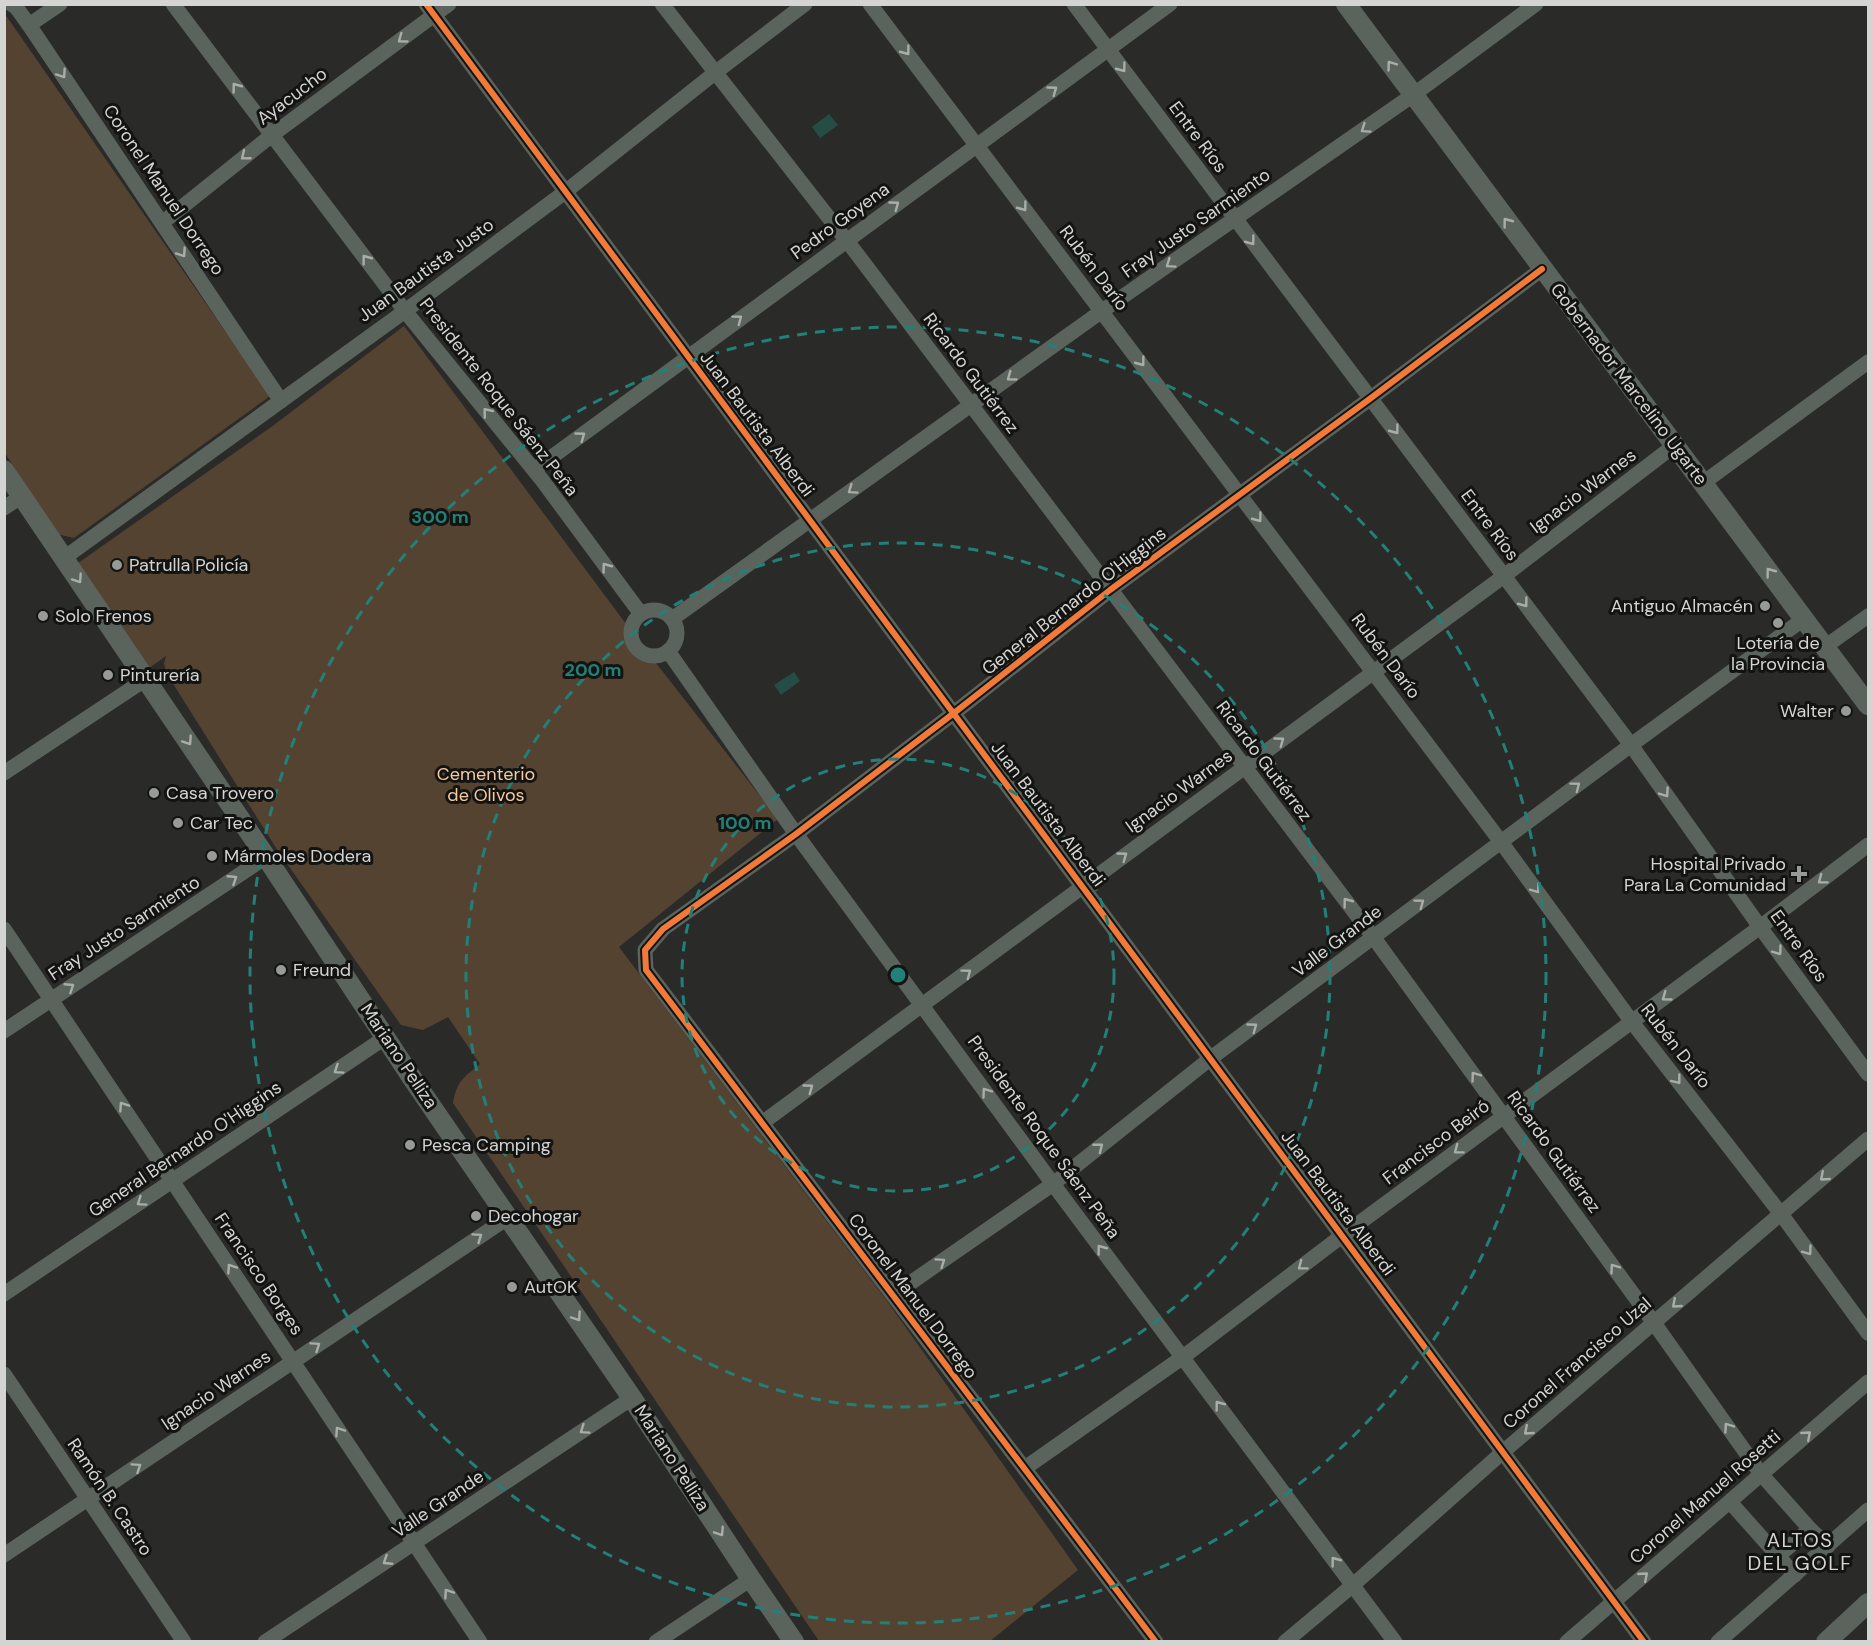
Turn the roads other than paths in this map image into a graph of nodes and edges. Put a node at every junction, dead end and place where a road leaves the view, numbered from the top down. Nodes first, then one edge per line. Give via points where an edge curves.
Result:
1 (11, 4) edge
2 (60, 4) edge
3 (173, 4) edge
4 (449, 4) edge
5 (662, 4) edge
6 (805, 4) edge
7 (870, 4) edge
8 (1074, 4) edge
9 (1170, 4) edge
10 (1346, 4) edge
11 (1536, 4) edge
12 (430, 10) edge
13 (29, 25) junction
14 (1108, 49) junction
15 (716, 72) junction
16 (1413, 95) junction
17 (272, 135) junction
18 (977, 146) junction
19 (566, 192) junction
20 (1234, 220) junction
21 (162, 223) junction
22 (846, 241) junction
23 (1542, 269) junction
24 (405, 311) junction
25 (1102, 312) junction
26 (688, 357) junction
27 (1869, 362) edge
28 (1371, 398) junction
29 (281, 401) junction
30 (971, 405) junction
31 (1675, 445) junction
32 (4, 470) edge
33 (534, 470) junction
34 (1703, 483) junction
35 (1240, 494) junction
36 (22, 496) junction
37 (4, 508) edge
38 (810, 520) junction
39 (64, 558) junction
40 (1504, 576) junction
41 (1110, 590) junction
42 (641, 614) junction
43 (1869, 616) edge
44 (1805, 618) junction
45 (672, 619) junction
46 (1826, 646) junction
47 (668, 651) junction
48 (1373, 672) junction
49 (146, 679) junction
50 (1869, 705) edge
51 (954, 713) junction
52 (1631, 745) junction
53 (1244, 767) junction
54 (4, 773) edge
55 (796, 834) junction
56 (1501, 842) junction
57 (1869, 845) edge
58 (266, 857) junction
59 (1083, 886) junction
60 (1760, 927) junction
61 (4, 929) edge
62 (1374, 938) junction
63 (646, 970) joint
64 (51, 999) junction
65 (923, 1006) junction
66 (1632, 1022) junction
67 (4, 1031) edge
68 (386, 1037) junction
69 (1211, 1058) junction
70 (1869, 1074) edge
71 (1504, 1116) junction
72 (762, 1123) junction
73 (1869, 1139) edge
74 (173, 1181) junction
75 (1053, 1184) junction
76 (1781, 1214) junction
77 (509, 1217) junction
78 (1343, 1235) junction
79 (4, 1294) edge
80 (893, 1295) junction
81 (1654, 1323) junction
82 (1869, 1333) edge
83 (1183, 1357) junction
84 (293, 1361) junction
85 (4, 1374) edge
86 (1869, 1382) edge
87 (633, 1398) junction
88 (1504, 1451) junction
89 (1025, 1468) junction
90 (1761, 1474) junction
91 (88, 1499) junction
92 (1730, 1502) junction
93 (1869, 1510) edge
94 (1810, 1529) junction
95 (414, 1543) junction
96 (1828, 1546) junction
97 (4, 1555) edge
98 (1778, 1556) junction
99 (1795, 1575) junction
100 (751, 1579) junction
101 (1353, 1585) junction
102 (1615, 1600) junction
103 (1869, 1604) edge
104 (184, 1641) edge
105 (265, 1641) edge
106 (480, 1641) edge
107 (656, 1641) edge
108 (794, 1641) edge
109 (1156, 1641) edge
110 (1285, 1641) edge
111 (1395, 1641) edge
112 (1568, 1641) edge
113 (1644, 1641) edge
114 (1719, 1641) edge
115 (1826, 1641) edge

1 - 13 street, Coronel Manuel Dorrego
2 - 13 street
17 -> 3 street, Presidente Roque Sáenz Peña
4 - 12 street, Ayacucho
5 - 15 street, Ricardo Gutiérrez
6 - 15 street, Juan Bautista Justo
7 -> 18 street, Rubén Darío
8 - 14 street, Entre Ríos
9 - 14 street, Pedro Goyena
16 -> 10 street, Gobernador Marcelino Ugarte
11 - 16 street, Fray Justo Sarmiento
12 -> 17 street, Ayacucho
12 - 19 street, Juan Bautista Alberdi
13 -> 21 street, Coronel Manuel Dorrego
18 -> 14 street, Pedro Goyena
14 -> 20 street, Entre Ríos
15 - 19 street, Juan Bautista Justo
15 - 22 street, Ricardo Gutiérrez
16 -> 20 street, Fray Justo Sarmiento
23 -> 16 street, Gobernador Marcelino Ugarte
17 -> 21 street, Ayacucho
24 -> 17 street, Presidente Roque Sáenz Peña
22 -> 18 street, Pedro Goyena
18 -> 25 street, Rubén Darío
19 - 24 street, Juan Bautista Justo
19 - 26 street, Juan Bautista Alberdi
20 -> 25 street, Fray Justo Sarmiento
20 -> 28 street, Entre Ríos
21 -> 29 street, Coronel Manuel Dorrego
26 -> 22 street, Pedro Goyena
22 - 30 street, Ricardo Gutiérrez
23 - 28 street, General Bernardo O'Higgins
23 - 31 street, Gobernador Marcelino Ugarte
24 - 29 street, Juan Bautista Justo
33 -> 24 street, Presidente Roque Sáenz Peña
25 -> 30 street, Fray Justo Sarmiento
25 -> 35 street, Rubén Darío
33 -> 26 street, Pedro Goyena
26 - 38 street, Juan Bautista Alberdi
27 - 34 street
28 - 35 street, General Bernardo O'Higgins
28 -> 40 street, Entre Ríos
29 - 39 street, Juan Bautista Justo
30 -> 38 street, Fray Justo Sarmiento
30 - 41 street, Ricardo Gutiérrez
31 - 34 street, Gobernador Marcelino Ugarte
31 - 40 street, Ignacio Warnes
32 - 36 street, Mariano Pelliza
42 -> 33 street, Presidente Roque Sáenz Peña
44 -> 34 street, Gobernador Marcelino Ugarte
35 - 41 street, General Bernardo O'Higgins
35 -> 48 street, Rubén Darío
36 - 37 street
36 - 39 street, Mariano Pelliza
38 - 45 street, Fray Justo Sarmiento
38 - 51 street, Juan Bautista Alberdi
39 -> 49 street, Mariano Pelliza
40 - 48 street, Ignacio Warnes
40 -> 52 street, Entre Ríos
41 - 51 street, General Bernardo O'Higgins
41 - 53 street, Ricardo Gutiérrez
42 - 45 street via 661,611
42 - 47 street via 631,632 635,646 654,656
43 - 46 street
44 - 46 street, Gobernador Marcelino Ugarte
44 - 52 street, Valle Grande
45 - 47 street via 677,632
46 - 50 street, Gobernador Marcelino Ugarte
47 - 55 street, Presidente Roque Sáenz Peña
53 -> 48 street, Ignacio Warnes
48 - 56 street, Rubén Darío
49 - 54 street
49 -> 58 street, Mariano Pelliza
51 - 55 street, General Bernardo O'Higgins
51 - 59 street, Juan Bautista Alberdi
56 -> 52 street, Valle Grande
52 -> 60 street, Entre Ríos
59 -> 53 street, Ignacio Warnes
62 -> 53 street, Ricardo Gutiérrez
55 - 63 street, General Bernardo O'Higgins via 663,929 645,950
55 - 65 street, Presidente Roque Sáenz Peña
62 -> 56 street, Valle Grande
56 -> 66 street, Rubén Darío
57 -> 60 street, Francisco Beiró
64 -> 58 street, Fray Justo Sarmiento
58 - 68 street, Mariano Pelliza
65 -> 59 street, Ignacio Warnes
59 - 69 street, Juan Bautista Alberdi
60 -> 66 street, Francisco Beiró
60 -> 70 street, Entre Ríos
61 - 64 street, Francisco Borges
69 -> 62 street, Valle Grande
71 -> 62 street, Ricardo Gutiérrez
63 - 72 street, Coronel Manuel Dorrego
64 - 67 street, Fray Justo Sarmiento
74 -> 64 street, Francisco Borges
72 -> 65 street, Ignacio Warnes
75 -> 65 street, Presidente Roque Sáenz Peña
66 - 71 street, Francisco Beiró
66 -> 76 street, Rubén Darío
68 -> 74 street, General Bernardo O'Higgins
68 - 77 street, Mariano Pelliza
75 -> 69 street, Valle Grande
69 - 78 street, Juan Bautista Alberdi
71 -> 78 street, Francisco Beiró
81 -> 71 street, Ricardo Gutiérrez
72 - 80 street, Coronel Manuel Dorrego
73 -> 76 street, Coronel Francisco Uzal
74 -> 79 street, General Bernardo O'Higgins
84 -> 74 street, Francisco Borges
80 -> 75 street, Valle Grande
83 -> 75 street, Presidente Roque Sáenz Peña
76 -> 81 street, Coronel Francisco Uzal
76 -> 82 street, Rubén Darío
84 -> 77 street, Ignacio Warnes
77 -> 87 street, Mariano Pelliza
78 -> 83 street, Francisco Beiró
78 - 88 street, Juan Bautista Alberdi
80 - 89 street, Coronel Manuel Dorrego
81 -> 88 street, Coronel Francisco Uzal
90 -> 81 street, Ricardo Gutiérrez
83 - 89 street, Francisco Beiró
101 -> 83 street, Presidente Roque Sáenz Peña
91 -> 84 street, Ignacio Warnes
95 -> 84 street, Francisco Borges
85 - 91 street, Ramón B. Castro
90 -> 86 street, Coronel Manuel Rosetti
87 -> 95 street, Valle Grande
87 -> 100 street, Mariano Pelliza
88 - 101 street, Coronel Francisco Uzal
88 - 102 street, Juan Bautista Alberdi
89 - 109 street, Coronel Manuel Dorrego
90 - 92 street, Coronel Manuel Rosetti
90 - 94 street, Ricardo Gutiérrez
91 - 97 street, Ignacio Warnes
91 - 104 street, Ramón B. Castro
92 - 98 street
102 -> 92 street, Coronel Manuel Rosetti
93 - 96 street
94 - 96 street, Ricardo Gutiérrez
94 - 98 street
95 -> 105 street, Valle Grande
106 -> 95 street, Francisco Borges
96 - 99 street
98 - 99 street
99 - 114 street
100 - 107 street
100 - 108 street, Mariano Pelliza
101 - 110 street, Coronel Francisco Uzal
101 - 111 street, Presidente Roque Sáenz Peña
102 - 112 street, Coronel Manuel Rosetti
102 - 113 street, Juan Bautista Alberdi
103 - 115 street

